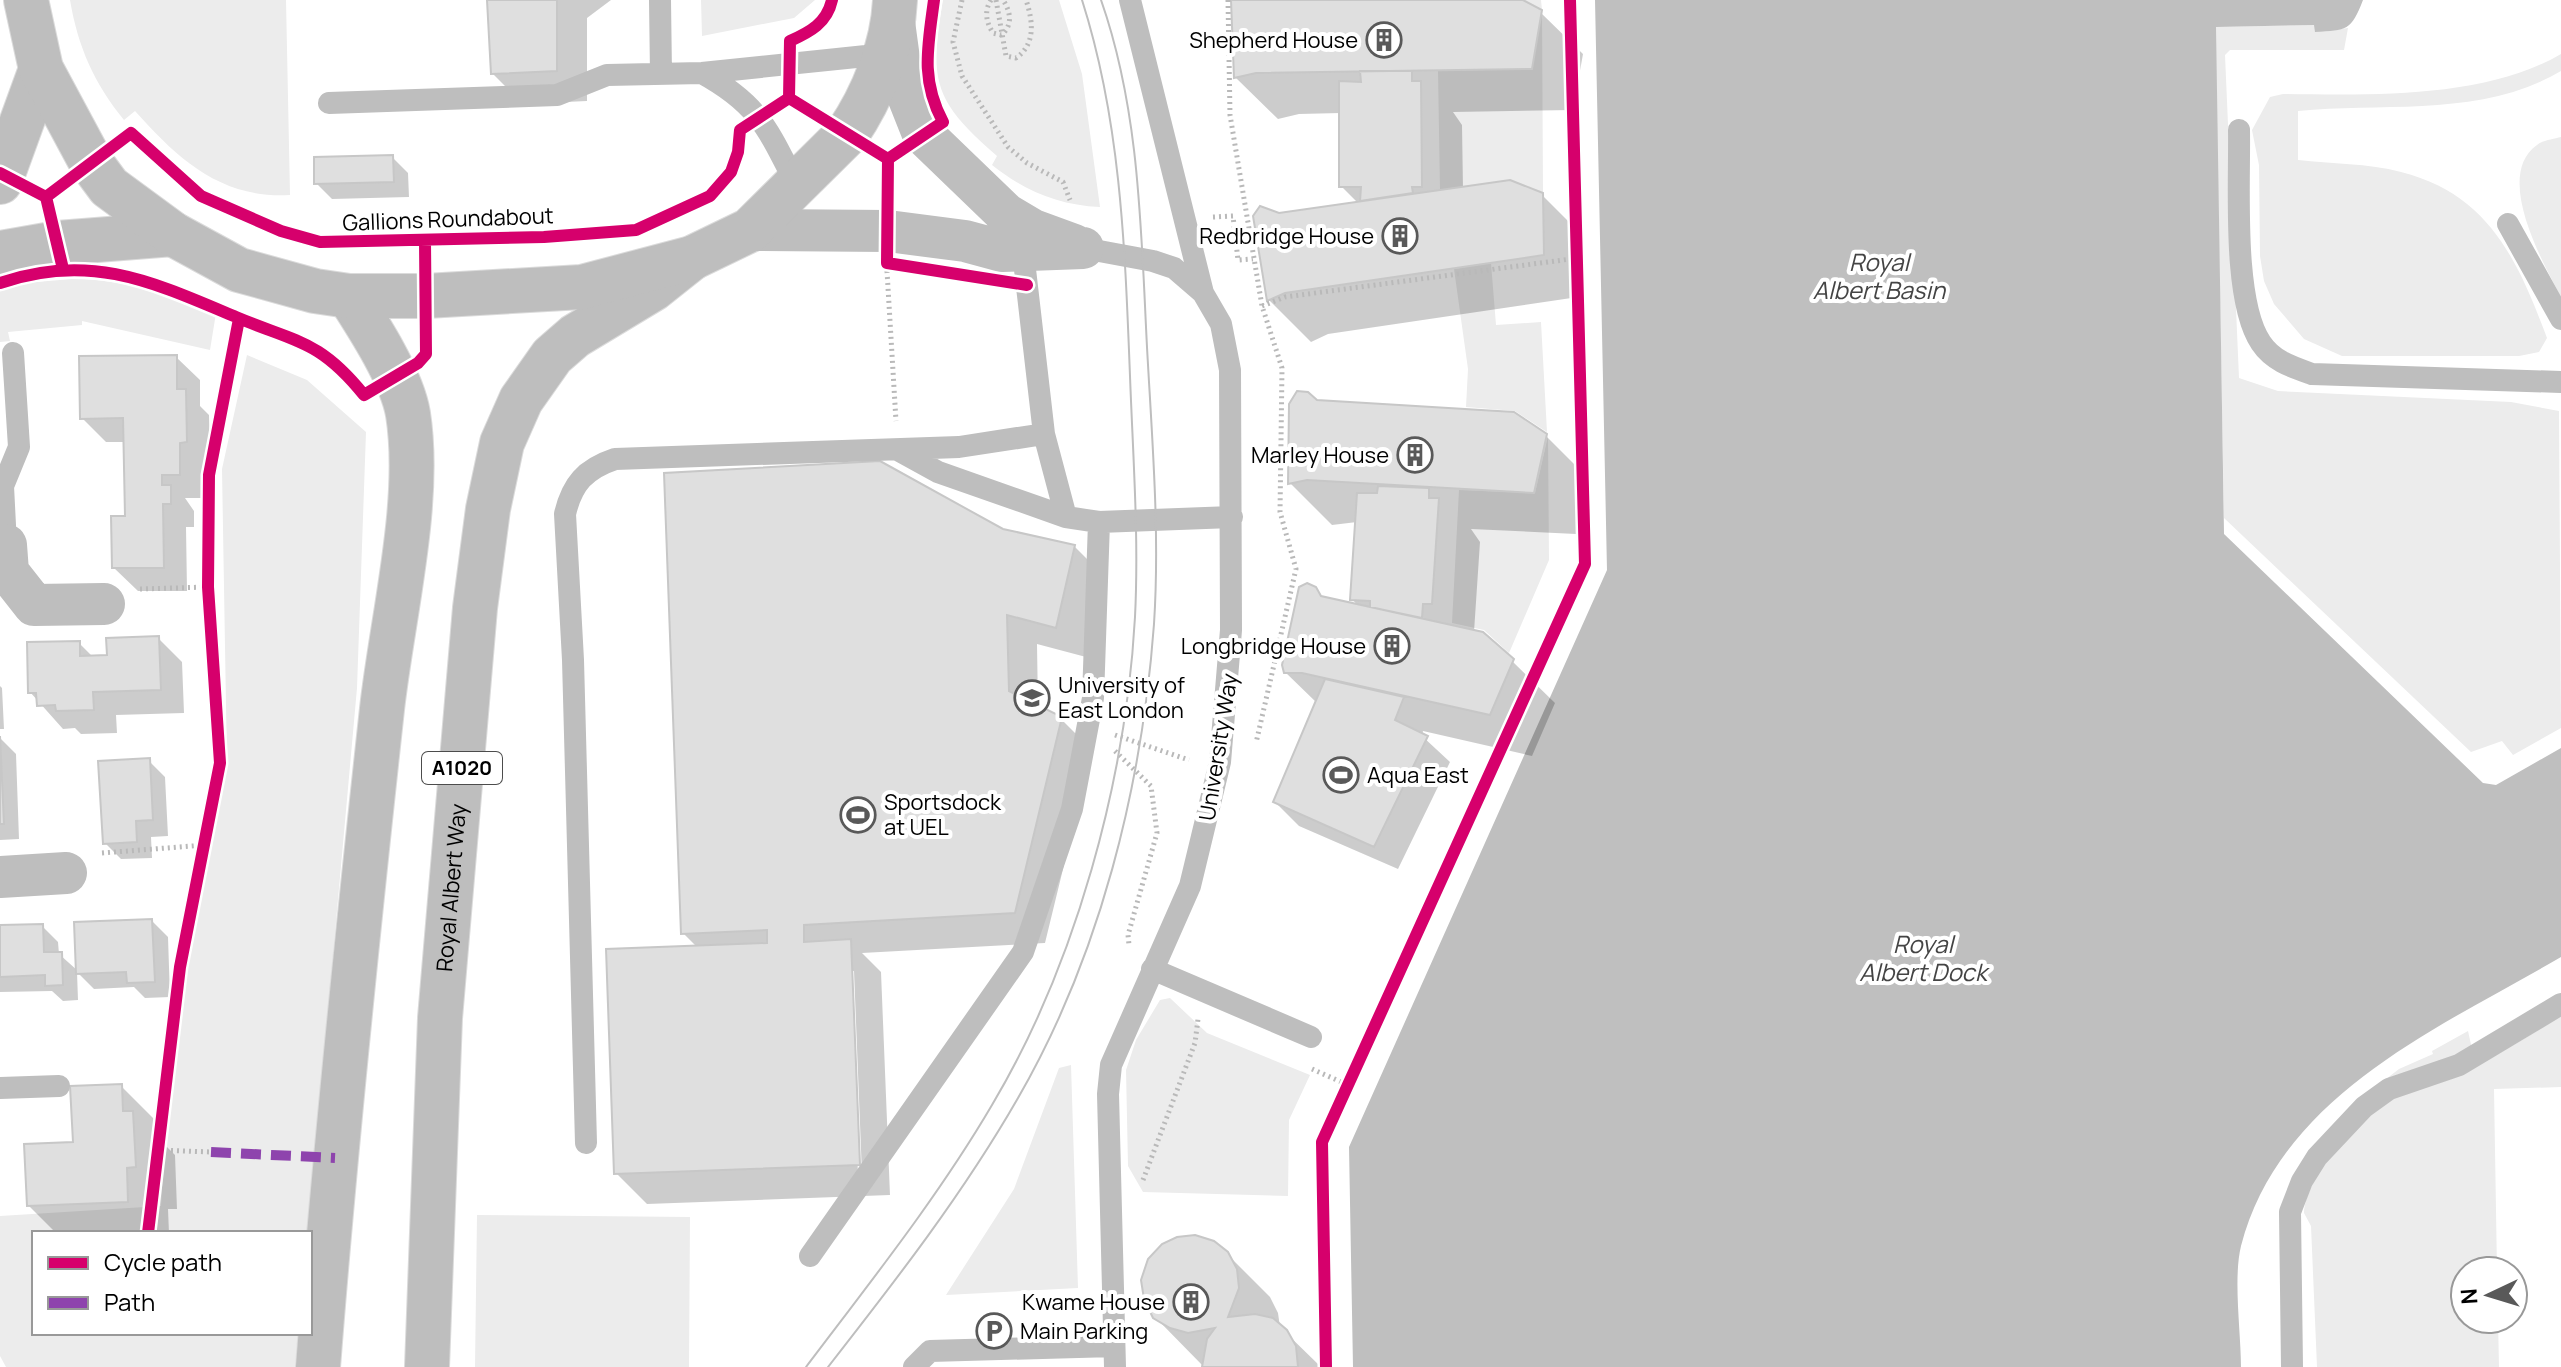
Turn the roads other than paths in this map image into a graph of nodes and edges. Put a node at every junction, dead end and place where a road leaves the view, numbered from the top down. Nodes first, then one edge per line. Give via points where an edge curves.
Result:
1 (26, 0) edge
2 (660, 0) edge
3 (1130, 0) edge
4 (0, 17) edge
5 (891, 24) edge
6 (41, 69) junction
7 (702, 73) junction
8 (661, 74) junction
9 (329, 103) dead end
10 (2239, 130) dead end
11 (0, 182) edge
12 (797, 186) junction
13 (2508, 224) dead end
14 (750, 230) junction
15 (173, 234) junction
16 (1083, 248) junction
17 (1023, 252) junction
18 (0, 253) edge
19 (692, 258) junction
20 (1203, 293) junction
21 (349, 296) junction
22 (2561, 319) edge
23 (13, 353) dead end
24 (2561, 382) edge
25 (1044, 434) junction
26 (898, 450) junction
27 (1066, 517) junction
28 (1232, 517) junction
29 (1099, 522) junction
30 (3, 545) edge
31 (120, 596) road end
32 (81, 864) road end
33 (0, 877) edge
34 (1152, 969) junction
35 (2561, 1004) edge
36 (1311, 1037) dead end
37 (59, 1086) dead end
38 (0, 1088) edge
39 (586, 1143) dead end
40 (810, 1256) dead end
41 (1114, 1357) edge
42 (318, 1367) edge
43 (427, 1367) edge
44 (914, 1367) edge
45 (2292, 1367) edge

1 - 6 main road
2 - 8 lane
3 - 20 lane
4 - 6 main road
5 - 7 lane via 866,56
5 - 12 main road via 859,117
5 - 16 street, University Way via 902,81 923,134 1006,214
6 - 11 main road
6 - 15 main road via 109,187
7 - 8 lane
7 - 12 lane via 730,88 759,116
8 - 9 lane via 607,75 557,95
10 - 24 lane via 2243,284 2249,320 2261,344 2282,364 2312,374
12 - 14 main road
13 - 22 lane
14 - 17 street, University Way via 888,231
14 - 19 main road
15 - 18 main road
15 - 21 main road via 239,270
16 - 17 street, University Way
16 - 20 lane, University Way via 1134,254 1174,268
17 - 25 lane
19 - 21 main road via 582,287
19 - 43 main road, Royal Albert Way / A1020 via 552,356 521,400 502,443 475,608 442,1002
20 - 28 lane, University Way via 1221,324 1230,370
21 - 42 main road via 381,345 408,411 413,471 338,1127
23 - 30 lane via 19,447 3,486
25 - 26 lane
25 - 27 lane
26 - 27 lane via 938,472
26 - 39 lane via 615,459 590,471 570,492 565,514
27 - 29 lane
28 - 29 lane
28 - 34 lane, University Way via 1230,669 1220,762 1190,886
29 - 40 lane via 1093,698 1072,809 1023,952
30 - 31 street via 8,572 34,605
32 - 33 street
34 - 36 lane
34 - 41 lane, University Way via 1111,1065 1108,1094
35 - 45 lane via 2459,1065 2389,1089 2364,1107 2317,1157 2290,1212
37 - 38 lane
41 - 44 lane via 930,1351

